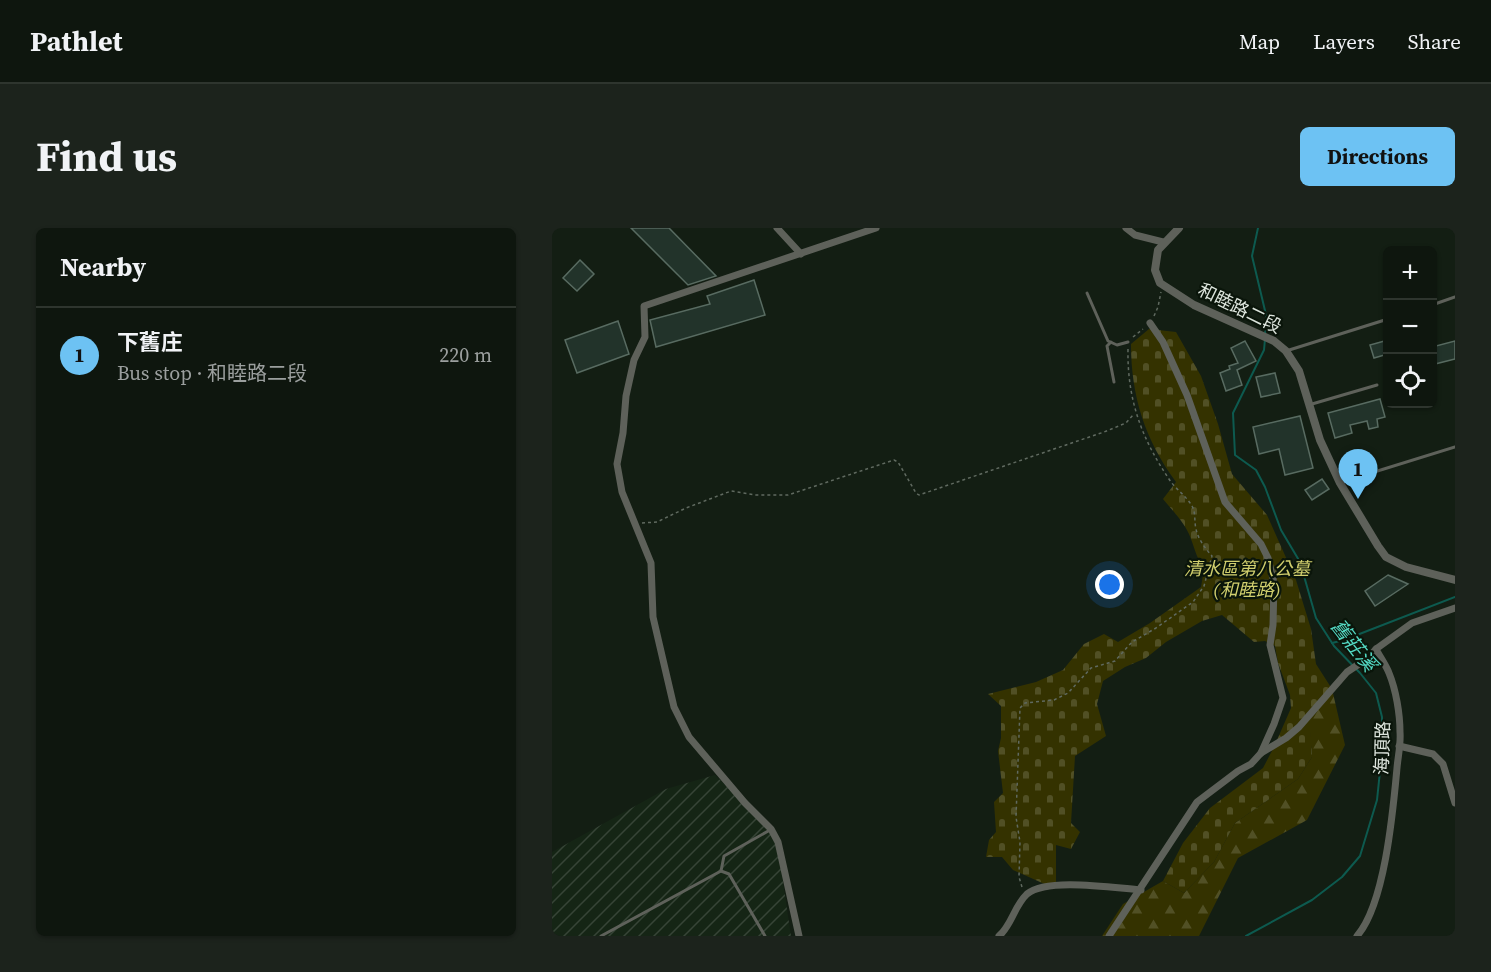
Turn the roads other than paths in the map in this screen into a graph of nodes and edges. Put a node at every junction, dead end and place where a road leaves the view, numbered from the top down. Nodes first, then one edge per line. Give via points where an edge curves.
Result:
1 (777, 228) edge
2 (876, 228) edge
3 (1126, 228) edge
4 (1179, 228) edge
5 (1163, 242) junction
6 (801, 254) junction
7 (1087, 293) dead end
8 (1455, 297) edge
9 (1437, 302) edge
10 (1383, 321) edge
11 (1150, 323) road end
12 (1111, 342) junction
13 (1128, 342) road end
14 (1286, 351) junction
15 (1114, 382) dead end
16 (1377, 385) dead end
17 (1308, 405) junction
18 (1455, 447) edge
19 (1340, 483) junction
20 (1455, 580) edge
21 (1455, 608) edge
22 (1376, 649) junction
23 (1399, 746) junction
24 (1261, 753) junction
25 (1455, 803) edge
26 (771, 829) junction
27 (721, 871) junction
28 (1141, 890) junction
29 (601, 936) edge
30 (765, 936) edge
31 (799, 936) edge
32 (999, 936) edge
33 (1109, 936) edge
34 (1357, 936) edge

1 - 6 street
2 - 6 street
3 - 5 street via 1135,235
4 - 5 street
5 - 14 street, 和睦路二段 via 1155,270 1160,283 1194,304 1275,340
6 - 26 street via 644,306 645,337 634,360 626,396 617,464 622,492 651,564 653,617 681,724
7 - 12 lane
8 - 9 lane
10 - 14 lane
11 - 24 street via 1188,394 1225,501 1268,558 1274,583 1270,645 1283,698
12 - 13 lane
12 - 15 lane via 1107,346
14 - 17 street, 和睦路二段 via 1299,371
16 - 17 lane
17 - 19 street, 和睦路二段
18 - 19 lane
19 - 20 street, 和睦路二段 via 1386,557 1406,567
21 - 22 street via 1412,623
22 - 23 street, 海頂路 via 1389,674 1398,709
22 - 24 street via 1347,672 1299,727
23 - 25 street via 1433,754 1443,764
23 - 34 street, 海頂路 via 1382,872 1373,905
24 - 28 street via 1197,802
26 - 27 lane via 724,856
26 - 31 street via 778,842
27 - 29 lane
27 - 30 lane via 729,874
28 - 32 street via 1038,887 1025,896 1007,930
28 - 33 street

